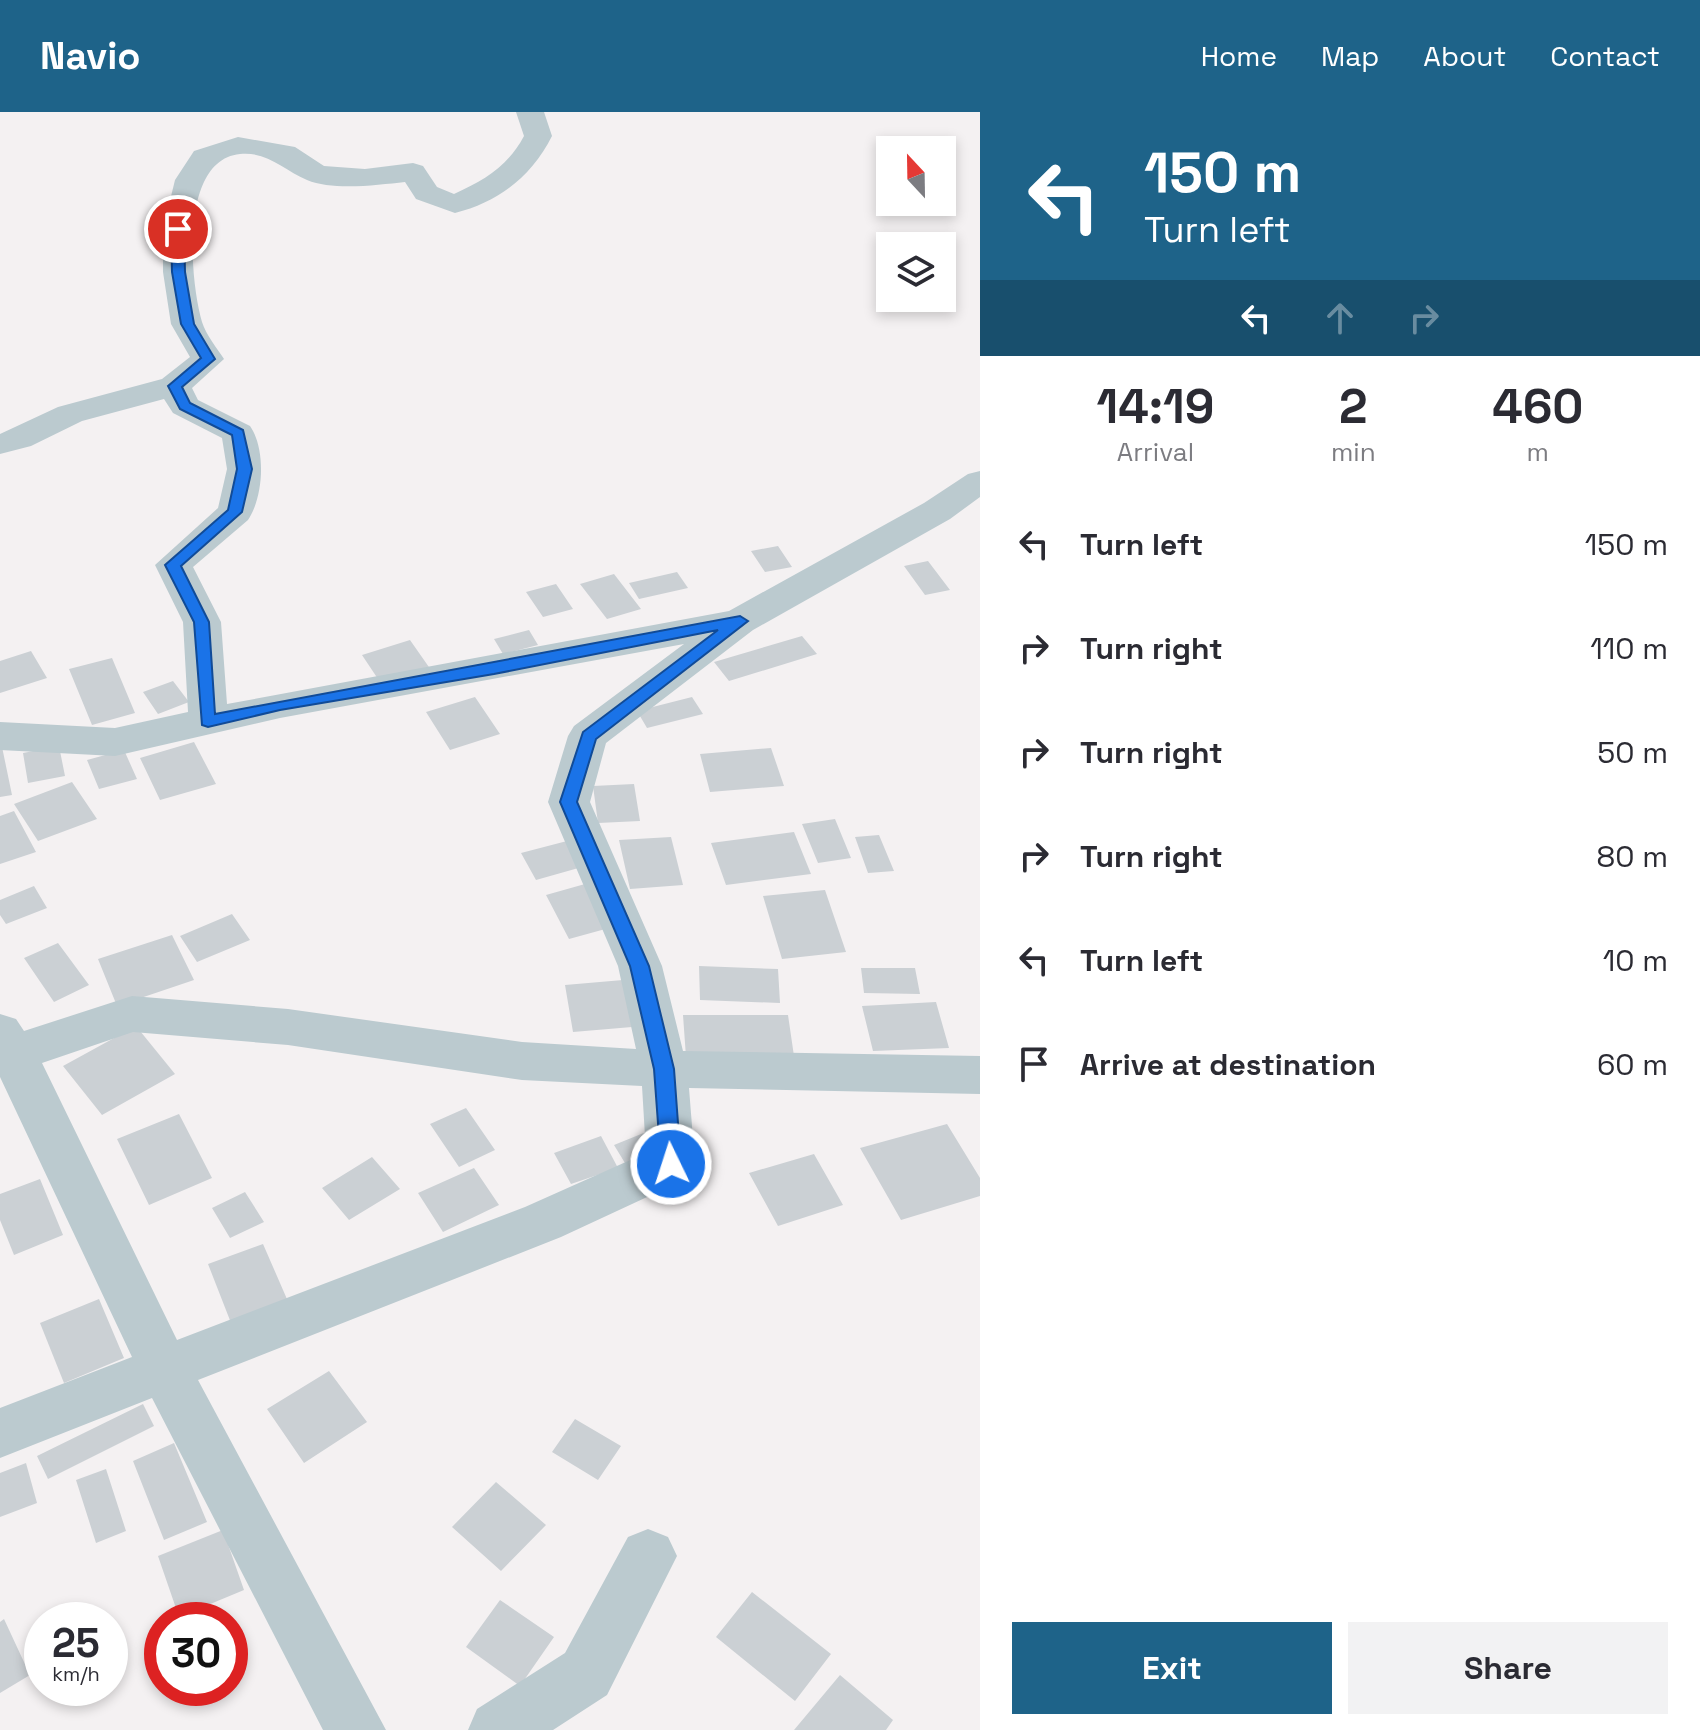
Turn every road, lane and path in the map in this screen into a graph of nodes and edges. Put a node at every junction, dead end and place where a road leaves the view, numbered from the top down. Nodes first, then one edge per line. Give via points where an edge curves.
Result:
1 (530, 112) edge
2 (174, 386) junction
3 (0, 444) edge
4 (980, 481) edge
5 (740, 621) junction
6 (208, 721) junction
7 (0, 736) edge
8 (5, 1048) edge
9 (664, 1069) junction
10 (980, 1075) edge
11 (165, 1371) junction
12 (0, 1433) edge
13 (648, 1556) dead end
14 (356, 1730) edge
15 (498, 1730) edge

1 - 2 street via 538,136 526,162 491,188 455,204 426,193 413,172 365,178 317,174 285,153 238,145 204,157 189,180 178,229 178,272 187,324 208,359
2 - 3 street via 70,414
2 - 6 street via 185,406 238,433 244,469 235,512 173,565 202,622
4 - 5 street via 937,511
5 - 6 street
5 - 9 street via 588,736 569,802 640,966
6 - 7 street via 115,742
8 - 9 street via 132,1014 288,1027 522,1061
8 - 11 street
9 - 10 street
9 - 11 street via 671,1164 543,1222
11 - 12 street
11 - 14 street
13 - 15 street via 586,1674

